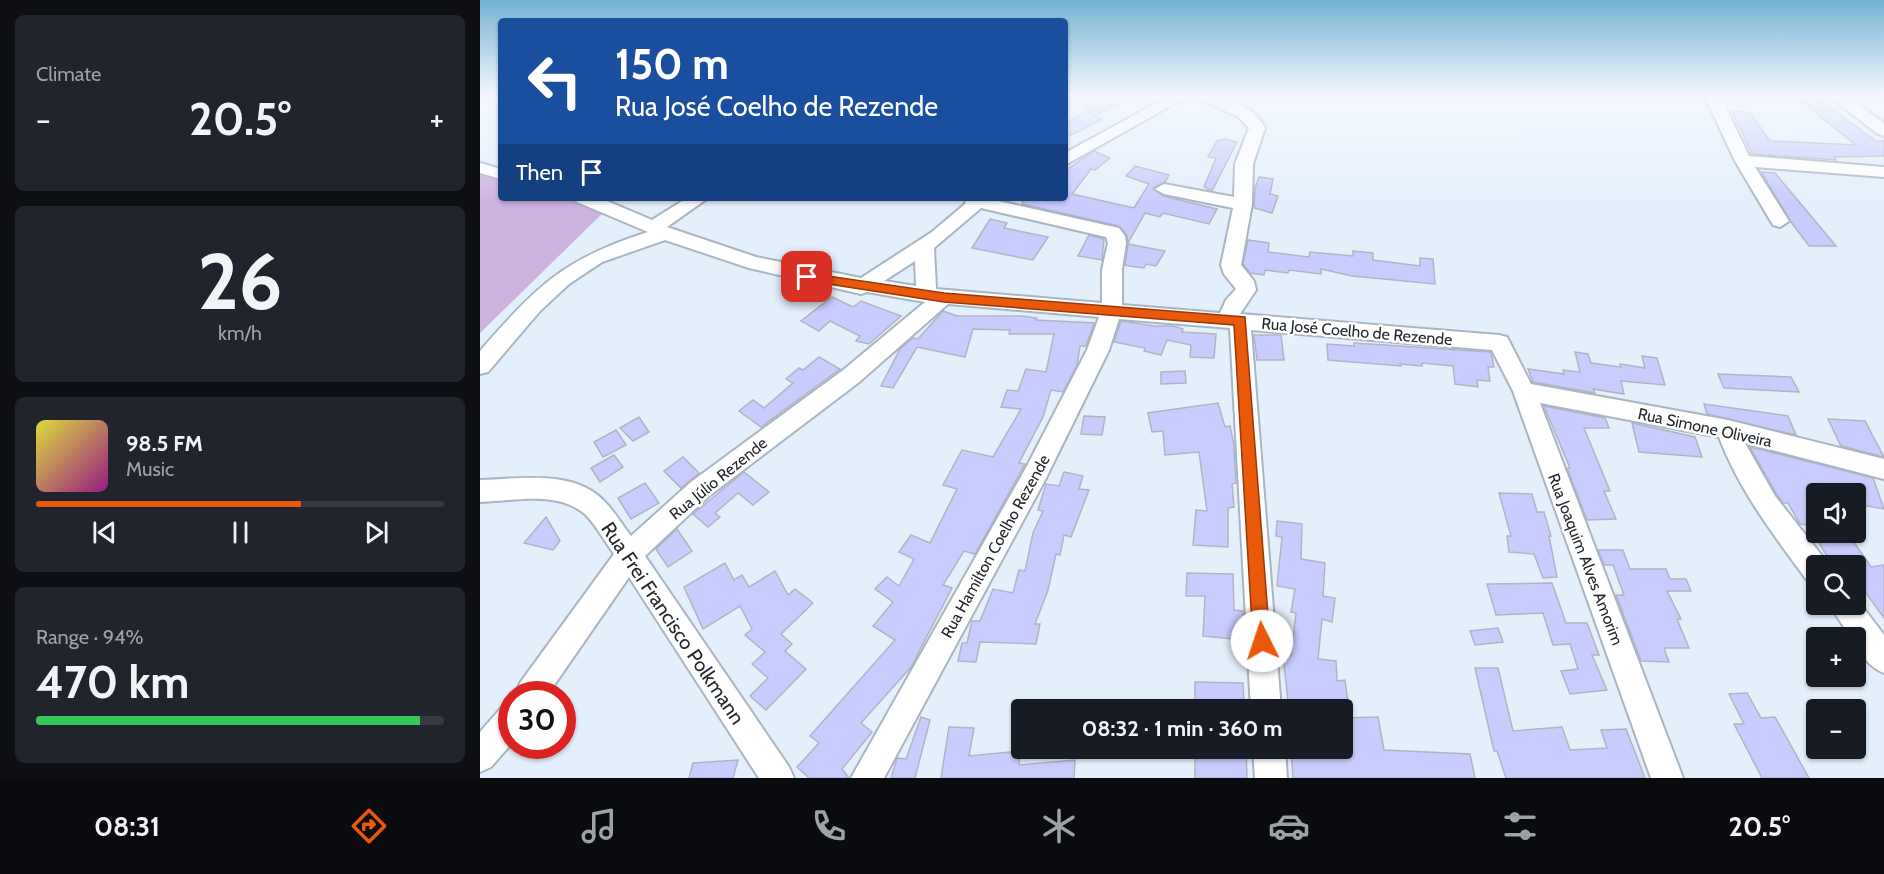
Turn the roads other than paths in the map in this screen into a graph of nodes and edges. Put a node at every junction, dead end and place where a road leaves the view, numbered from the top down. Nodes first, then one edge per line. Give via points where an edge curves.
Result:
1 (1106, 131) edge
2 (1109, 131) edge
3 (1257, 131) edge
4 (1729, 131) edge
5 (1076, 148) edge
6 (1743, 161) junction
7 (480, 168) edge
8 (1884, 172) edge
9 (498, 173) edge
10 (1164, 189) dead end
11 (592, 201) edge
12 (695, 201) edge
13 (983, 202) edge
14 (1243, 204) junction
15 (1780, 221) dead end
16 (660, 230) junction
17 (691, 244) junction
18 (924, 246) junction
19 (594, 259) junction
20 (861, 286) junction
21 (935, 296) junction
22 (1112, 309) junction
23 (1234, 320) junction
24 (1499, 343) joint
25 (480, 366) edge
26 (1524, 391) junction
27 (1728, 429) junction
28 (1884, 469) edge
29 (480, 491) edge
30 (629, 554) junction
31 (1806, 557) edge
32 (1850, 615) edge
33 (1884, 659) edge
34 (540, 681) edge
35 (1265, 699) edge
36 (498, 735) edge
37 (480, 756) edge
38 (1270, 759) edge
39 (778, 778) edge
40 (867, 778) edge
41 (1271, 778) edge
42 (1667, 778) edge

1 - 5 street
2 - 5 street
3 - 14 street via 1244,164
4 - 6 street
6 - 8 street
6 - 15 street
7 - 9 street
10 - 14 street
11 - 16 street, Rua José Coelho de Rezende
12 - 16 street
13 - 18 street
13 - 22 street, Rua Hamilton Coelho Rezende via 1112,232 1117,243
14 - 23 street via 1231,265 1246,290 1233,305
16 - 17 street, Rua José Coelho de Rezende
16 - 19 street
17 - 19 street
17 - 20 street, Rua José Coelho de Rezende via 785,273
18 - 20 street
18 - 21 street
19 - 25 street via 548,292
20 - 21 street, Rua José Coelho de Rezende
21 - 22 street, Rua José Coelho de Rezende
21 - 30 street, Rua Júlio Rezende via 850,377 700,489
22 - 23 street, Rua José Coelho de Rezende
22 - 40 street, Rua Hamilton Coelho Rezende via 1098,350 1036,473
23 - 24 street, Rua José Coelho de Rezende
23 - 35 street
24 - 26 street, Rua Joaquim Alves Amorim
26 - 27 street, Rua Simone Oliveira
26 - 42 street, Rua Joaquim Alves Amorim
27 - 28 street, Rua Simone Oliveira
27 - 31 street via 1733,446 1761,496
29 - 30 street, Rua Frei Francisco Polkmann via 556,489 578,497 595,508
30 - 34 street, Rua Júlio Rezende
30 - 39 street, Rua Frei Francisco Polkmann
32 - 33 street
36 - 37 street
38 - 41 street

